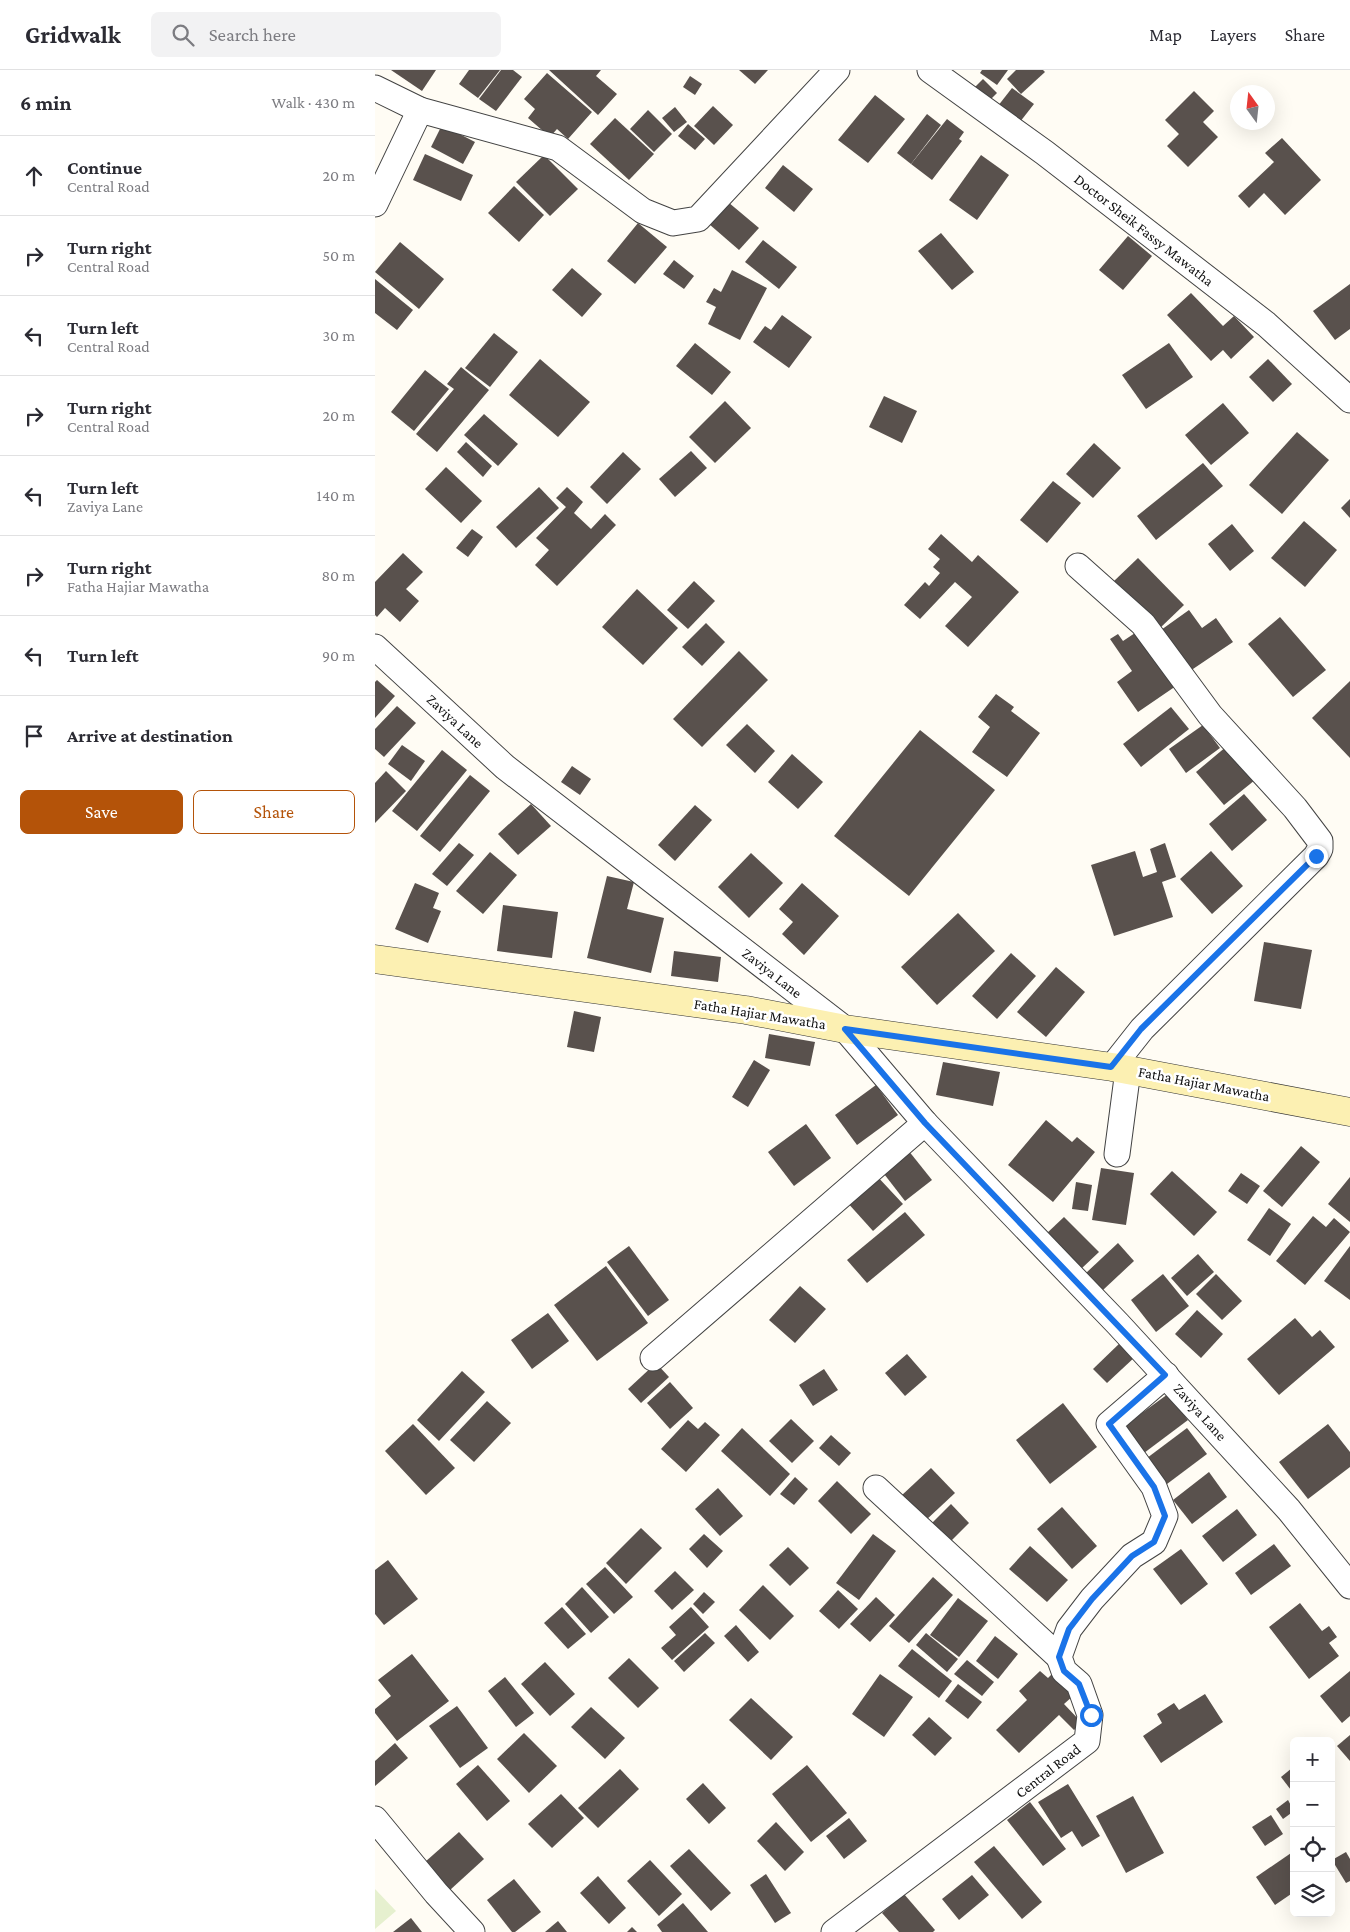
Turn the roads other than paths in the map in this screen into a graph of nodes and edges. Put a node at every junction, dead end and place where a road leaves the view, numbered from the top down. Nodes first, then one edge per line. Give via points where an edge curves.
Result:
1 (837, 70) edge
2 (930, 70) edge
3 (375, 88) edge
4 (420, 110) junction
5 (375, 204) edge
6 (1350, 400) edge
7 (1078, 566) dead end
8 (375, 646) edge
9 (375, 959) edge
10 (845, 1029) junction
11 (1120, 1068) junction
12 (1350, 1112) edge
13 (925, 1123) junction
14 (1117, 1154) dead end
15 (653, 1358) dead end
16 (1165, 1375) junction
17 (875, 1488) dead end
18 (1350, 1586) edge
19 (1059, 1657) junction
20 (375, 1819) edge
21 (472, 1932) edge
22 (834, 1932) edge

1 - 4 street via 698,219 673,223 643,211 558,148
2 - 6 street, Doctor Sheik Fassy Mawatha via 1045,153 1266,324
3 - 4 street
4 - 5 street
7 - 11 street via 1143,624 1210,715 1295,808 1320,841 1316,856 1141,1029
8 - 10 street, Zaviya Lane via 505,768
9 - 10 street, Fatha Hajiar Mawatha via 746,1010
10 - 11 street, Fatha Hajiar Mawatha
10 - 13 street, Zaviya Lane
11 - 12 street, Fatha Hajiar Mawatha
11 - 14 street
13 - 15 street
13 - 16 street, Zaviya Lane
16 - 18 street, Zaviya Lane via 1289,1510
16 - 19 street via 1109,1424 1154,1487 1165,1516 1154,1542 1132,1556 1069,1629
17 - 19 street, Central Road
19 - 22 street, Central Road via 1064,1671 1079,1684 1091,1715 1087,1741
20 - 21 street

